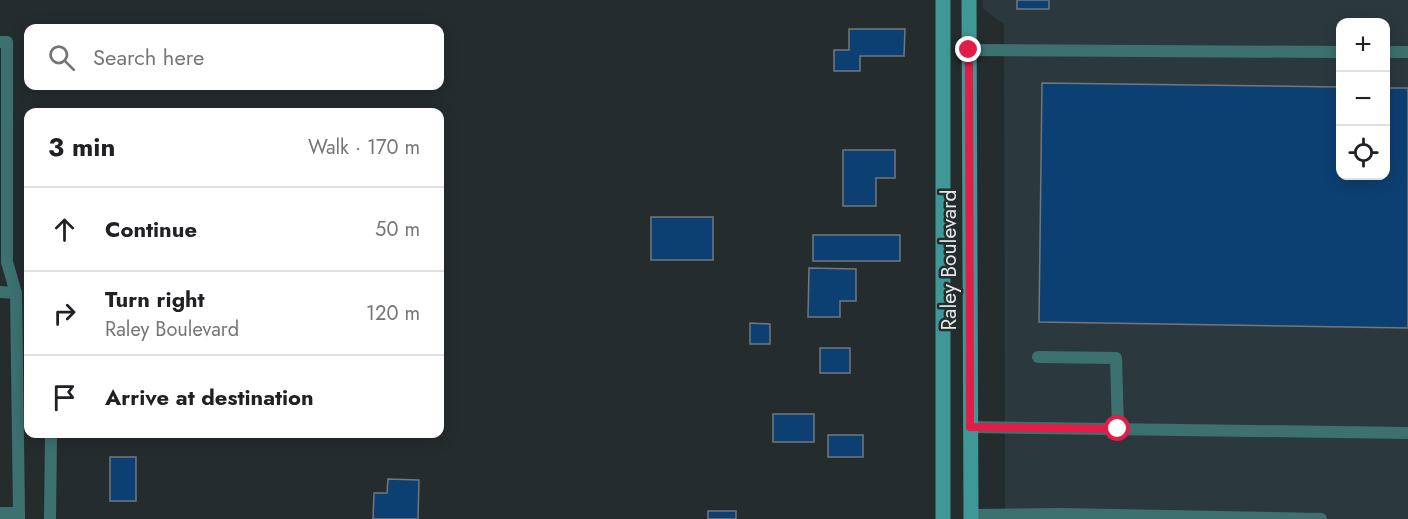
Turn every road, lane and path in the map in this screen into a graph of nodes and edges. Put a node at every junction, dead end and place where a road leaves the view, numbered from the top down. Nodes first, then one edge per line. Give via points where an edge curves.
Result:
1 (943, 0) edge
2 (969, 0) edge
3 (0, 42) edge
4 (969, 50) junction
5 (1336, 52) edge
6 (1390, 52) edge
7 (1408, 52) edge
8 (3, 95) edge
9 (3, 159) edge
10 (0, 292) edge
11 (16, 293) junction
12 (1038, 357) dead end
13 (970, 427) junction
14 (1118, 429) junction
15 (1408, 433) edge
16 (51, 438) edge
17 (0, 513) edge
18 (19, 516) edge
19 (971, 517) edge
20 (50, 519) edge
21 (944, 519) edge
22 (1321, 519) edge

1 - 21 street, Raley Boulevard
2 - 4 street, Raley Boulevard
3 - 8 lane via 7,42
4 - 5 lane
4 - 13 street, Raley Boulevard
6 - 7 lane
8 - 9 lane
9 - 11 lane via 7,262
10 - 11 lane
11 - 18 lane
12 - 14 lane via 1116,358
13 - 14 lane
13 - 19 street, Raley Boulevard
14 - 15 lane
16 - 20 lane
17 - 18 lane
19 - 22 lane via 1062,514

